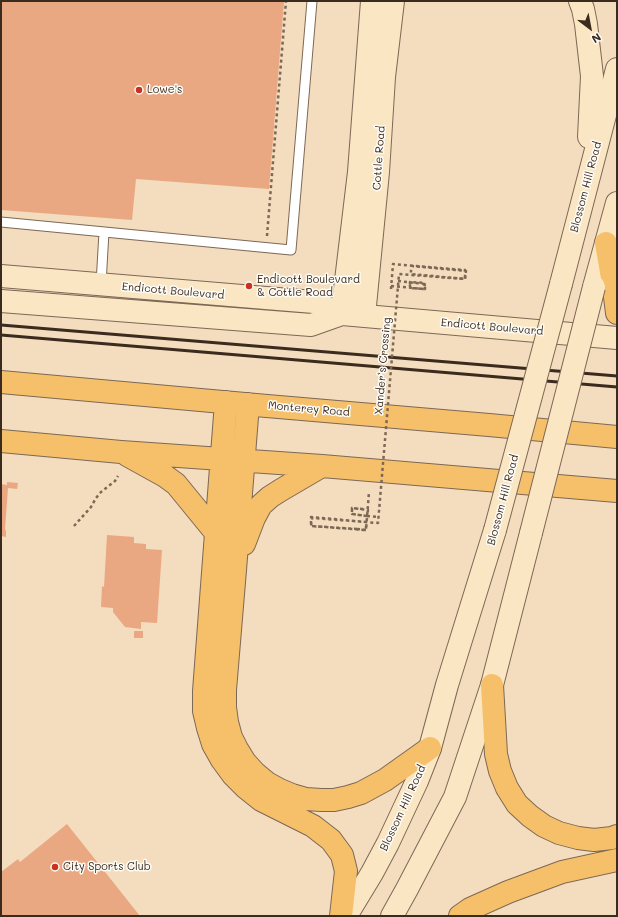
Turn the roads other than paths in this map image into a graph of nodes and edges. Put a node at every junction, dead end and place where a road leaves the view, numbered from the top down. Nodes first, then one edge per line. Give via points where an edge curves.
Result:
1 (312, 1) edge
2 (372, 1) edge
3 (393, 1) edge
4 (580, 1) edge
5 (617, 69) edge
6 (586, 188) junction
7 (617, 203) edge
8 (1, 222) edge
9 (104, 232) junction
10 (1, 276) edge
11 (101, 284) junction
12 (604, 288) junction
13 (1, 301) edge
14 (617, 313) edge
15 (342, 314) junction
16 (364, 316) junction
17 (617, 338) edge
18 (1, 382) edge
19 (226, 402) junction
20 (248, 404) junction
21 (617, 437) edge
22 (1, 441) edge
23 (121, 452) junction
24 (222, 459) junction
25 (243, 461) junction
26 (322, 466) junction
27 (617, 491) edge
28 (216, 533) junction
29 (235, 570) junction
30 (492, 685) junction
31 (430, 748) junction
32 (617, 836) edge
33 (617, 860) edge
34 (341, 916) edge
35 (346, 916) edge
36 (392, 916) edge
37 (460, 916) edge

1 - 9 lane via 291,250
2 - 15 main road, Cottle Road via 359,172
3 - 16 main road, Cottle Road
4 - 6 main road via 586,24 592,76
5 - 6 main road, Blossom Hill Road
6 - 31 main road, Blossom Hill Road, bridge via 495,530
7 - 12 main road via 606,243
8 - 9 lane
9 - 11 lane
10 - 11 main road, Endicott Boulevard
11 - 15 main road, Endicott Boulevard via 314,302
12 - 14 main road
12 - 30 main road, bridge via 531,533
13 - 15 main road, Endicott Boulevard via 311,326
15 - 16 main road, Endicott Boulevard
16 - 17 main road, Endicott Boulevard
18 - 19 main road, Monterey Road
19 - 20 main road, Monterey Road
19 - 24 main road
20 - 21 main road, Monterey Road
20 - 25 main road
22 - 23 main road
23 - 24 main road
23 - 28 main road via 176,484
24 - 25 main road
24 - 28 main road
25 - 26 main road
25 - 29 main road
26 - 27 main road
26 - 29 main road via 275,493 261,505
28 - 34 main road via 204,691 204,711 213,744 233,775 246,788 261,800 313,826 330,840 342,855 346,871
29 - 31 main road via 225,707 231,737 245,762 256,773 268,783 292,795 306,799 334,800 374,787
30 - 32 main road via 496,754 507,788 518,804 544,826 559,833 594,840
30 - 36 main road via 455,797
31 - 35 main road, Blossom Hill Road via 388,843
33 - 37 main road via 562,872 508,892

